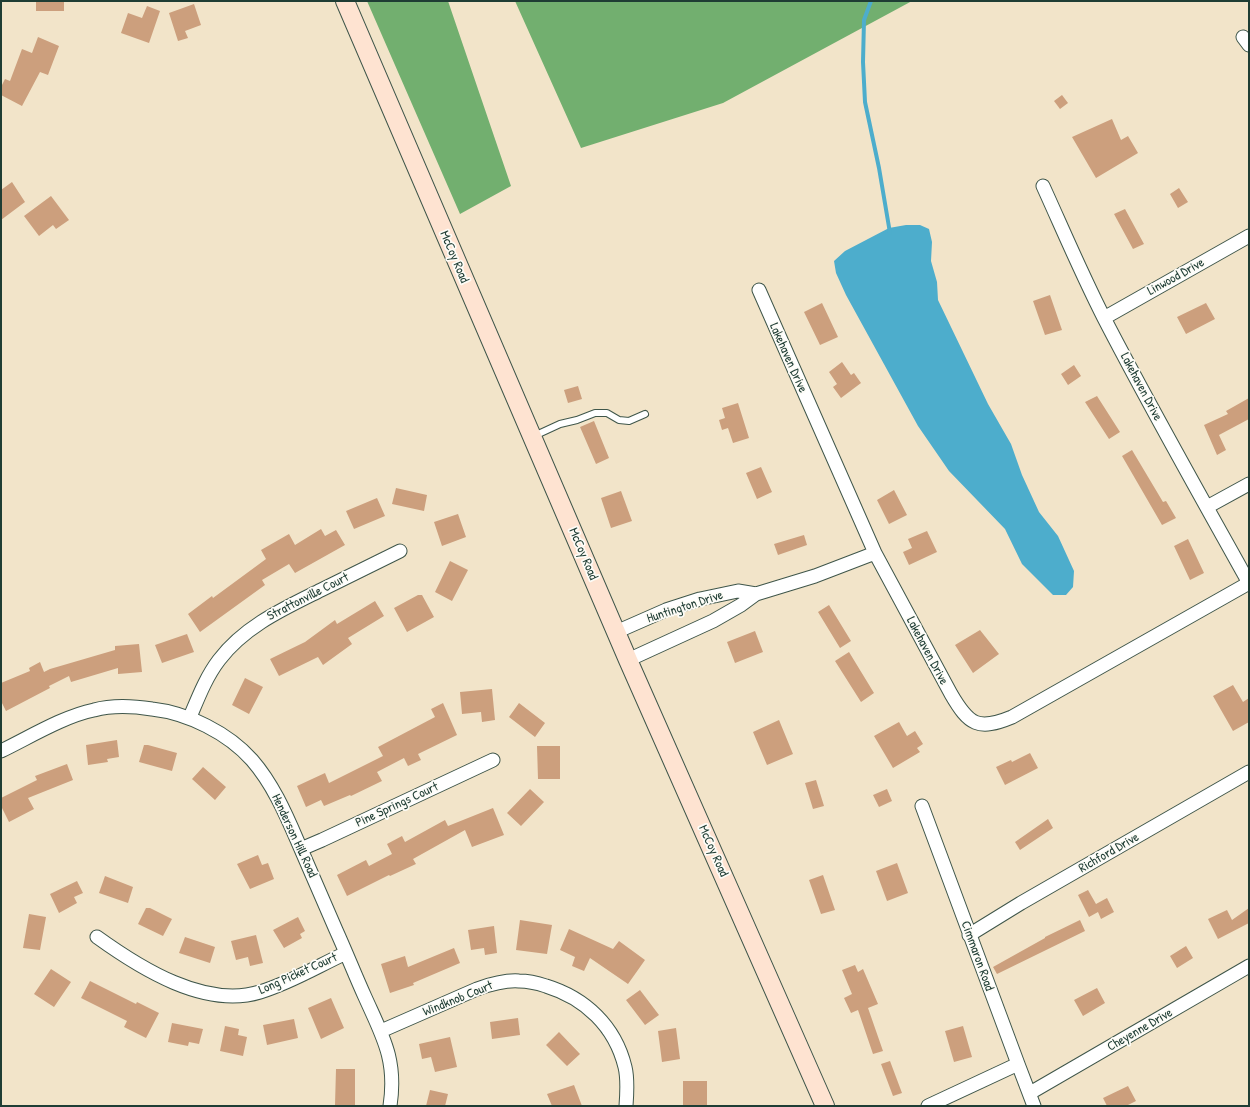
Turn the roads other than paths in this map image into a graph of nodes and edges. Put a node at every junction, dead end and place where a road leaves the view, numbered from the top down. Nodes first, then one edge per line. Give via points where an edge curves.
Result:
1 (345, 1) edge
2 (1043, 186) dead end
3 (1249, 236) edge
4 (759, 290) dead end
5 (1104, 318) junction
6 (645, 414) dead end
7 (532, 437) junction
8 (1249, 484) edge
9 (1207, 508) junction
10 (400, 551) dead end
11 (875, 553) junction
12 (1249, 583) edge
13 (756, 594) junction
14 (616, 632) junction
15 (628, 660) junction
16 (190, 717) junction
17 (1, 752) edge
18 (493, 760) dead end
19 (1249, 772) edge
20 (922, 806) dead end
21 (301, 849) junction
22 (969, 935) junction
23 (98, 937) dead end
24 (346, 953) junction
25 (1249, 966) edge
26 (381, 1031) junction
27 (1018, 1064) junction
28 (1030, 1093) junction
29 (390, 1106) edge
30 (626, 1106) edge
31 (824, 1106) edge
32 (928, 1106) edge
33 (1034, 1106) edge

1 - 7 main road, McCoy Road
2 - 5 street, Lakehaven Drive
3 - 5 street, Linwood Drive
4 - 11 street, Lakehaven Drive
5 - 9 street, Lakehaven Drive
6 - 7 lane via 629,421 619,420 607,413 596,413 560,424
7 - 14 main road, McCoy Road
8 - 9 street
9 - 12 street, Lakehaven Drive
10 - 16 street, Strattonville Court via 270,615 242,636 218,661
11 - 12 street, Lakehaven Drive via 959,709 967,718 985,725 1012,717
11 - 13 street, Huntington Drive via 815,576
13 - 14 street, Huntington Drive via 738,591 713,596 666,610
13 - 15 street, Huntington Drive via 713,621
14 - 15 main road, McCoy Road
15 - 31 main road, McCoy Road
16 - 17 street, Henderson Hill Road via 166,710 106,707 74,716
16 - 21 street, Henderson Hill Road via 237,745 253,761 282,805
18 - 21 street, Pine Springs Court
19 - 22 street, Richford Drive
20 - 22 street, Cimmaron Road
21 - 24 street, Henderson Hill Road
22 - 27 street, Cimmaron Road
23 - 24 street, Long Picket Court via 135,963 176,983 198,991 236,996 259,992 288,981
24 - 26 street, Henderson Hill Road
25 - 28 street, Cheyenne Drive
26 - 29 street, Henderson Hill Road via 391,1065 393,1086
26 - 30 street, Windknob Court via 492,984 520,980 535,982 560,990 582,1002 612,1035 626,1068
27 - 28 street, Cimmaron Road
27 - 32 street
28 - 33 street, Cimmaron Road

